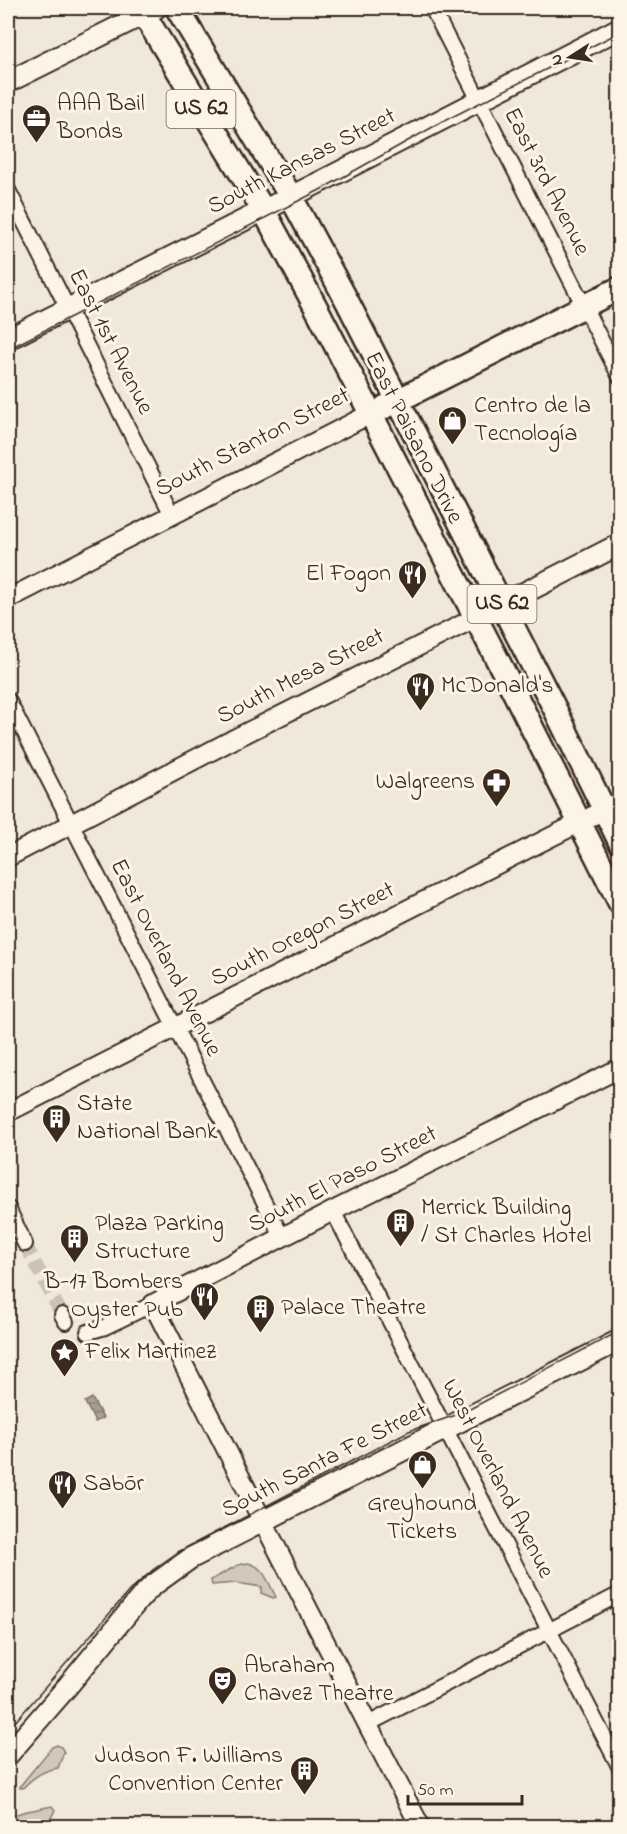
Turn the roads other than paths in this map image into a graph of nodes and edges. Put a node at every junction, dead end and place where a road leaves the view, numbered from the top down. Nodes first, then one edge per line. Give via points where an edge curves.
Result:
1 (177, 8) edge
2 (432, 8) edge
3 (146, 10) edge
4 (620, 28) edge
5 (8, 82) edge
6 (479, 100) junction
7 (8, 190) edge
8 (291, 197) junction
9 (264, 211) junction
10 (620, 288) edge
11 (585, 306) junction
12 (68, 309) junction
13 (8, 339) edge
14 (620, 377) edge
15 (397, 400) junction
16 (370, 414) junction
17 (172, 514) junction
18 (620, 544) edge
19 (8, 599) edge
20 (502, 604) junction
21 (475, 618) junction
22 (8, 700) edge
23 (612, 806) edge
24 (579, 822) junction
25 (71, 823) junction
26 (620, 842) edge
27 (8, 857) edge
28 (620, 903) edge
29 (175, 1027) junction
30 (620, 1068) edge
31 (8, 1112) edge
32 (8, 1208) edge
33 (333, 1211) junction
34 (282, 1237) junction
35 (25, 1244) tunnel mouth
36 (153, 1304) junction
37 (88, 1332) dead end
38 (620, 1340) edge
39 (446, 1428) junction
40 (262, 1521) junction
41 (620, 1594) edge
42 (550, 1630) junction
43 (368, 1724) junction
44 (8, 1755) edge
45 (620, 1768) edge
46 (420, 1827) edge

1 - 8 main road, East Paisano Drive / US 62
2 - 6 street, East 3rd Avenue
3 - 5 main road
3 - 9 main road, East Paisano Drive / US 62
4 - 6 main road, South Kansas Street
6 - 8 main road, South Kansas Street
6 - 11 street, East 3rd Avenue
7 - 12 street, East 1st Avenue
8 - 9 main road, South Kansas Street
8 - 15 main road, East Paisano Drive / US 62
9 - 12 main road, South Kansas Street
9 - 16 main road, East Paisano Drive / US 62
10 - 11 main road, South Stanton Street
11 - 14 street, East 3rd Avenue
11 - 15 main road, South Stanton Street
12 - 13 main road, South Kansas Street
12 - 17 street, East 1st Avenue
15 - 16 main road, South Stanton Street
15 - 20 main road, East Paisano Drive / US 62
16 - 17 street, South Stanton Street
16 - 21 main road, East Paisano Drive
17 - 19 street, South Stanton Street
18 - 20 main road, South Mesa Street
20 - 21 main road, South Mesa Street
20 - 23 main road, East Paisano Drive / US 62
21 - 24 main road, East Paisano Drive
21 - 25 street, South Mesa Street
22 - 25 street, East Overland Avenue
23 - 24 street, South Oregon Street
23 - 26 main road, East Paisano Drive / US 62
24 - 28 main road, East Paisano Drive
24 - 29 street, South Oregon Street
25 - 27 street, South Mesa Street
25 - 29 street, East Overland Avenue
29 - 31 street, South Oregon Street
29 - 34 street, East Overland Avenue
30 - 33 street, South El Paso Street
32 - 35 street
33 - 34 street, South El Paso Street
33 - 39 street, West Overland Avenue
34 - 36 street, South El Paso Street
36 - 37 street, South El Paso Street
36 - 40 street
38 - 39 main road, South Santa Fe Street
39 - 40 main road, South Santa Fe Street
39 - 42 street, West Overland Avenue
40 - 43 street
40 - 44 main road, South Santa Fe Street via 209,1547 152,1586
41 - 42 street
42 - 43 street
42 - 45 street, West Overland Avenue
43 - 46 street

